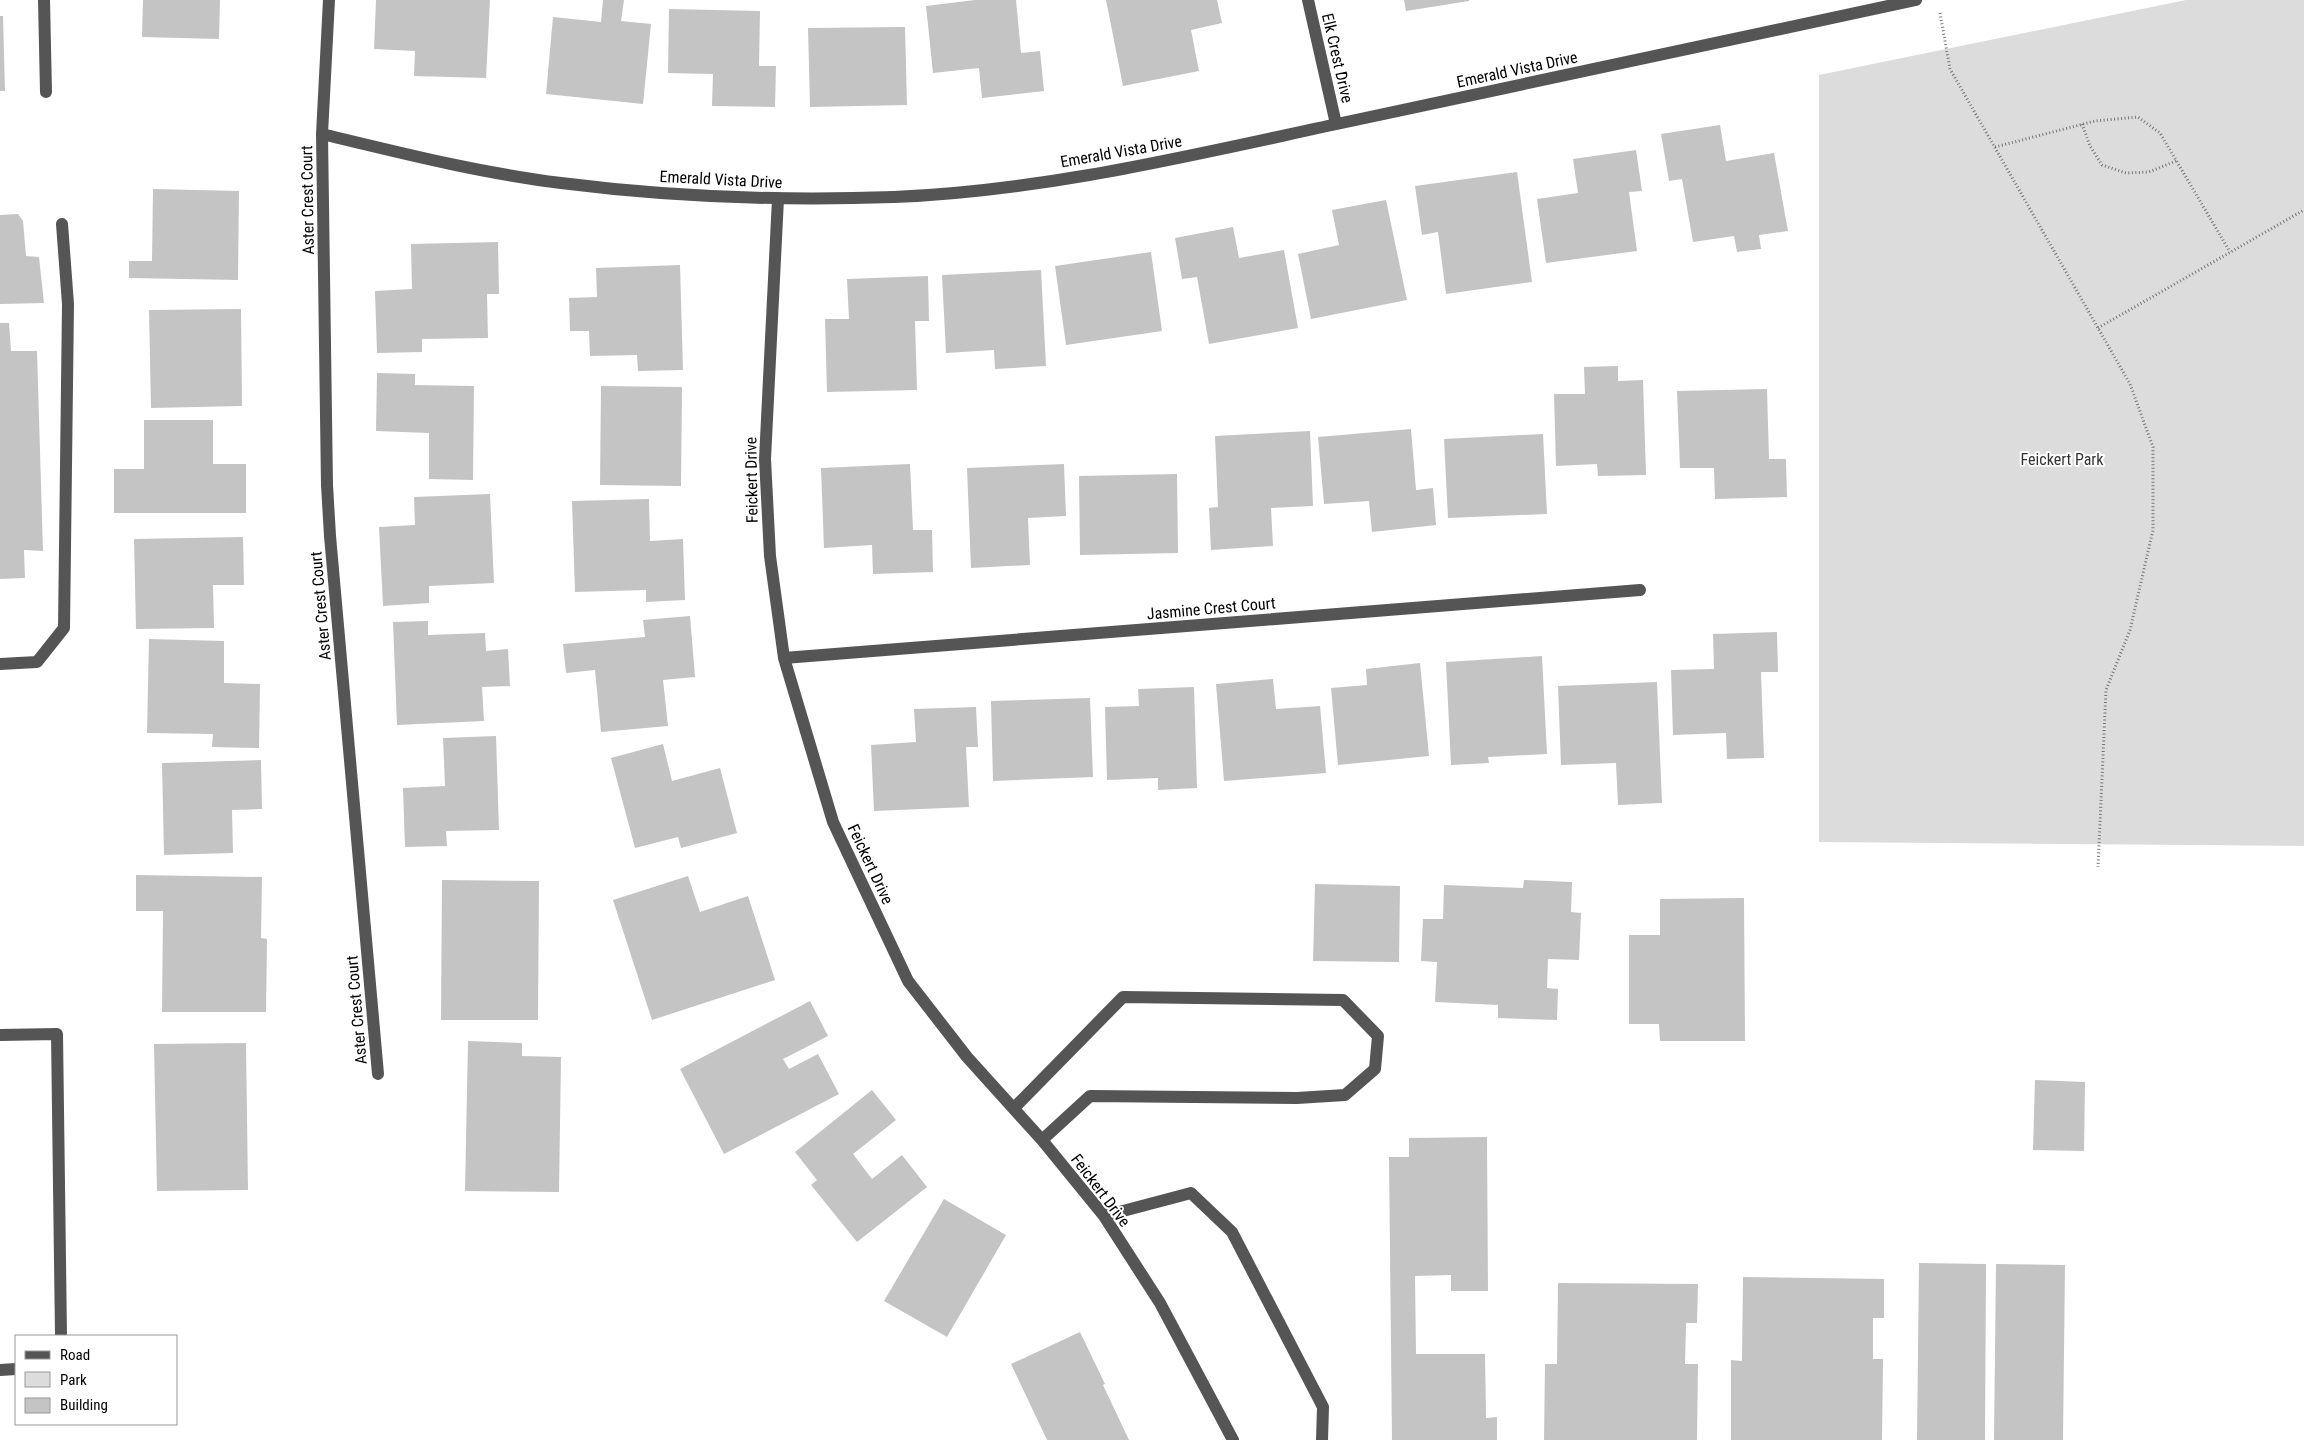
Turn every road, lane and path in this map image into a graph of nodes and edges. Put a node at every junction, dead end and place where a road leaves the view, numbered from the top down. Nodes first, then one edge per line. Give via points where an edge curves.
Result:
1 (44, 0) edge
2 (329, 0) edge
3 (1308, 0) edge
4 (1916, 0) edge
5 (1940, 10) dead end
6 (46, 92) dead end
7 (1336, 124) junction
8 (2082, 124) junction
9 (322, 134) junction
10 (1995, 147) junction
11 (2176, 162) junction
12 (778, 199) junction
13 (2304, 210) edge
14 (62, 224) dead end
15 (2230, 252) junction
16 (2098, 328) junction
17 (1640, 590) dead end
18 (784, 658) junction
19 (2, 662) edge
20 (2098, 867) dead end
21 (0, 1035) edge
22 (378, 1074) dead end
23 (1014, 1108) junction
24 (1042, 1140) junction
25 (1104, 1216) junction
26 (61, 1335) edge
27 (15, 1369) edge
28 (0, 1370) edge
29 (1233, 1440) edge
30 (1322, 1440) edge

1 - 6 street
2 - 9 street, Aster Crest Court
3 - 7 street, Elk Crest Drive
4 - 7 street, Emerald Vista Drive
5 - 10 path via 1950,68
7 - 12 street, Emerald Vista Drive via 1173,160 1021,185 898,196
8 - 10 path
8 - 11 path via 2138,117 2160,134
8 - 11 path via 2102,165 2126,173 2149,172
9 - 12 street, Emerald Vista Drive via 438,162 559,183 682,195
9 - 22 street, Aster Crest Court via 330,536
10 - 16 path
11 - 15 path
12 - 18 street, Feickert Drive via 765,459 770,556
13 - 15 path
14 - 19 street via 68,304 64,628 37,662
15 - 16 path
16 - 20 path via 2130,384 2153,446 2153,530 2130,630 2106,690
17 - 18 street, Jasmine Crest Court
18 - 23 street, Feickert Drive via 833,822 908,981 967,1057
21 - 26 street via 58,1034
23 - 24 street, Feickert Drive
23 - 24 street via 1123,997 1344,1000 1378,1036 1374,1069 1346,1095 1297,1098 1090,1096
24 - 25 street, Feickert Drive
25 - 29 street, Feickert Drive via 1160,1303
25 - 30 street via 1191,1193 1232,1232 1323,1407
27 - 28 street

